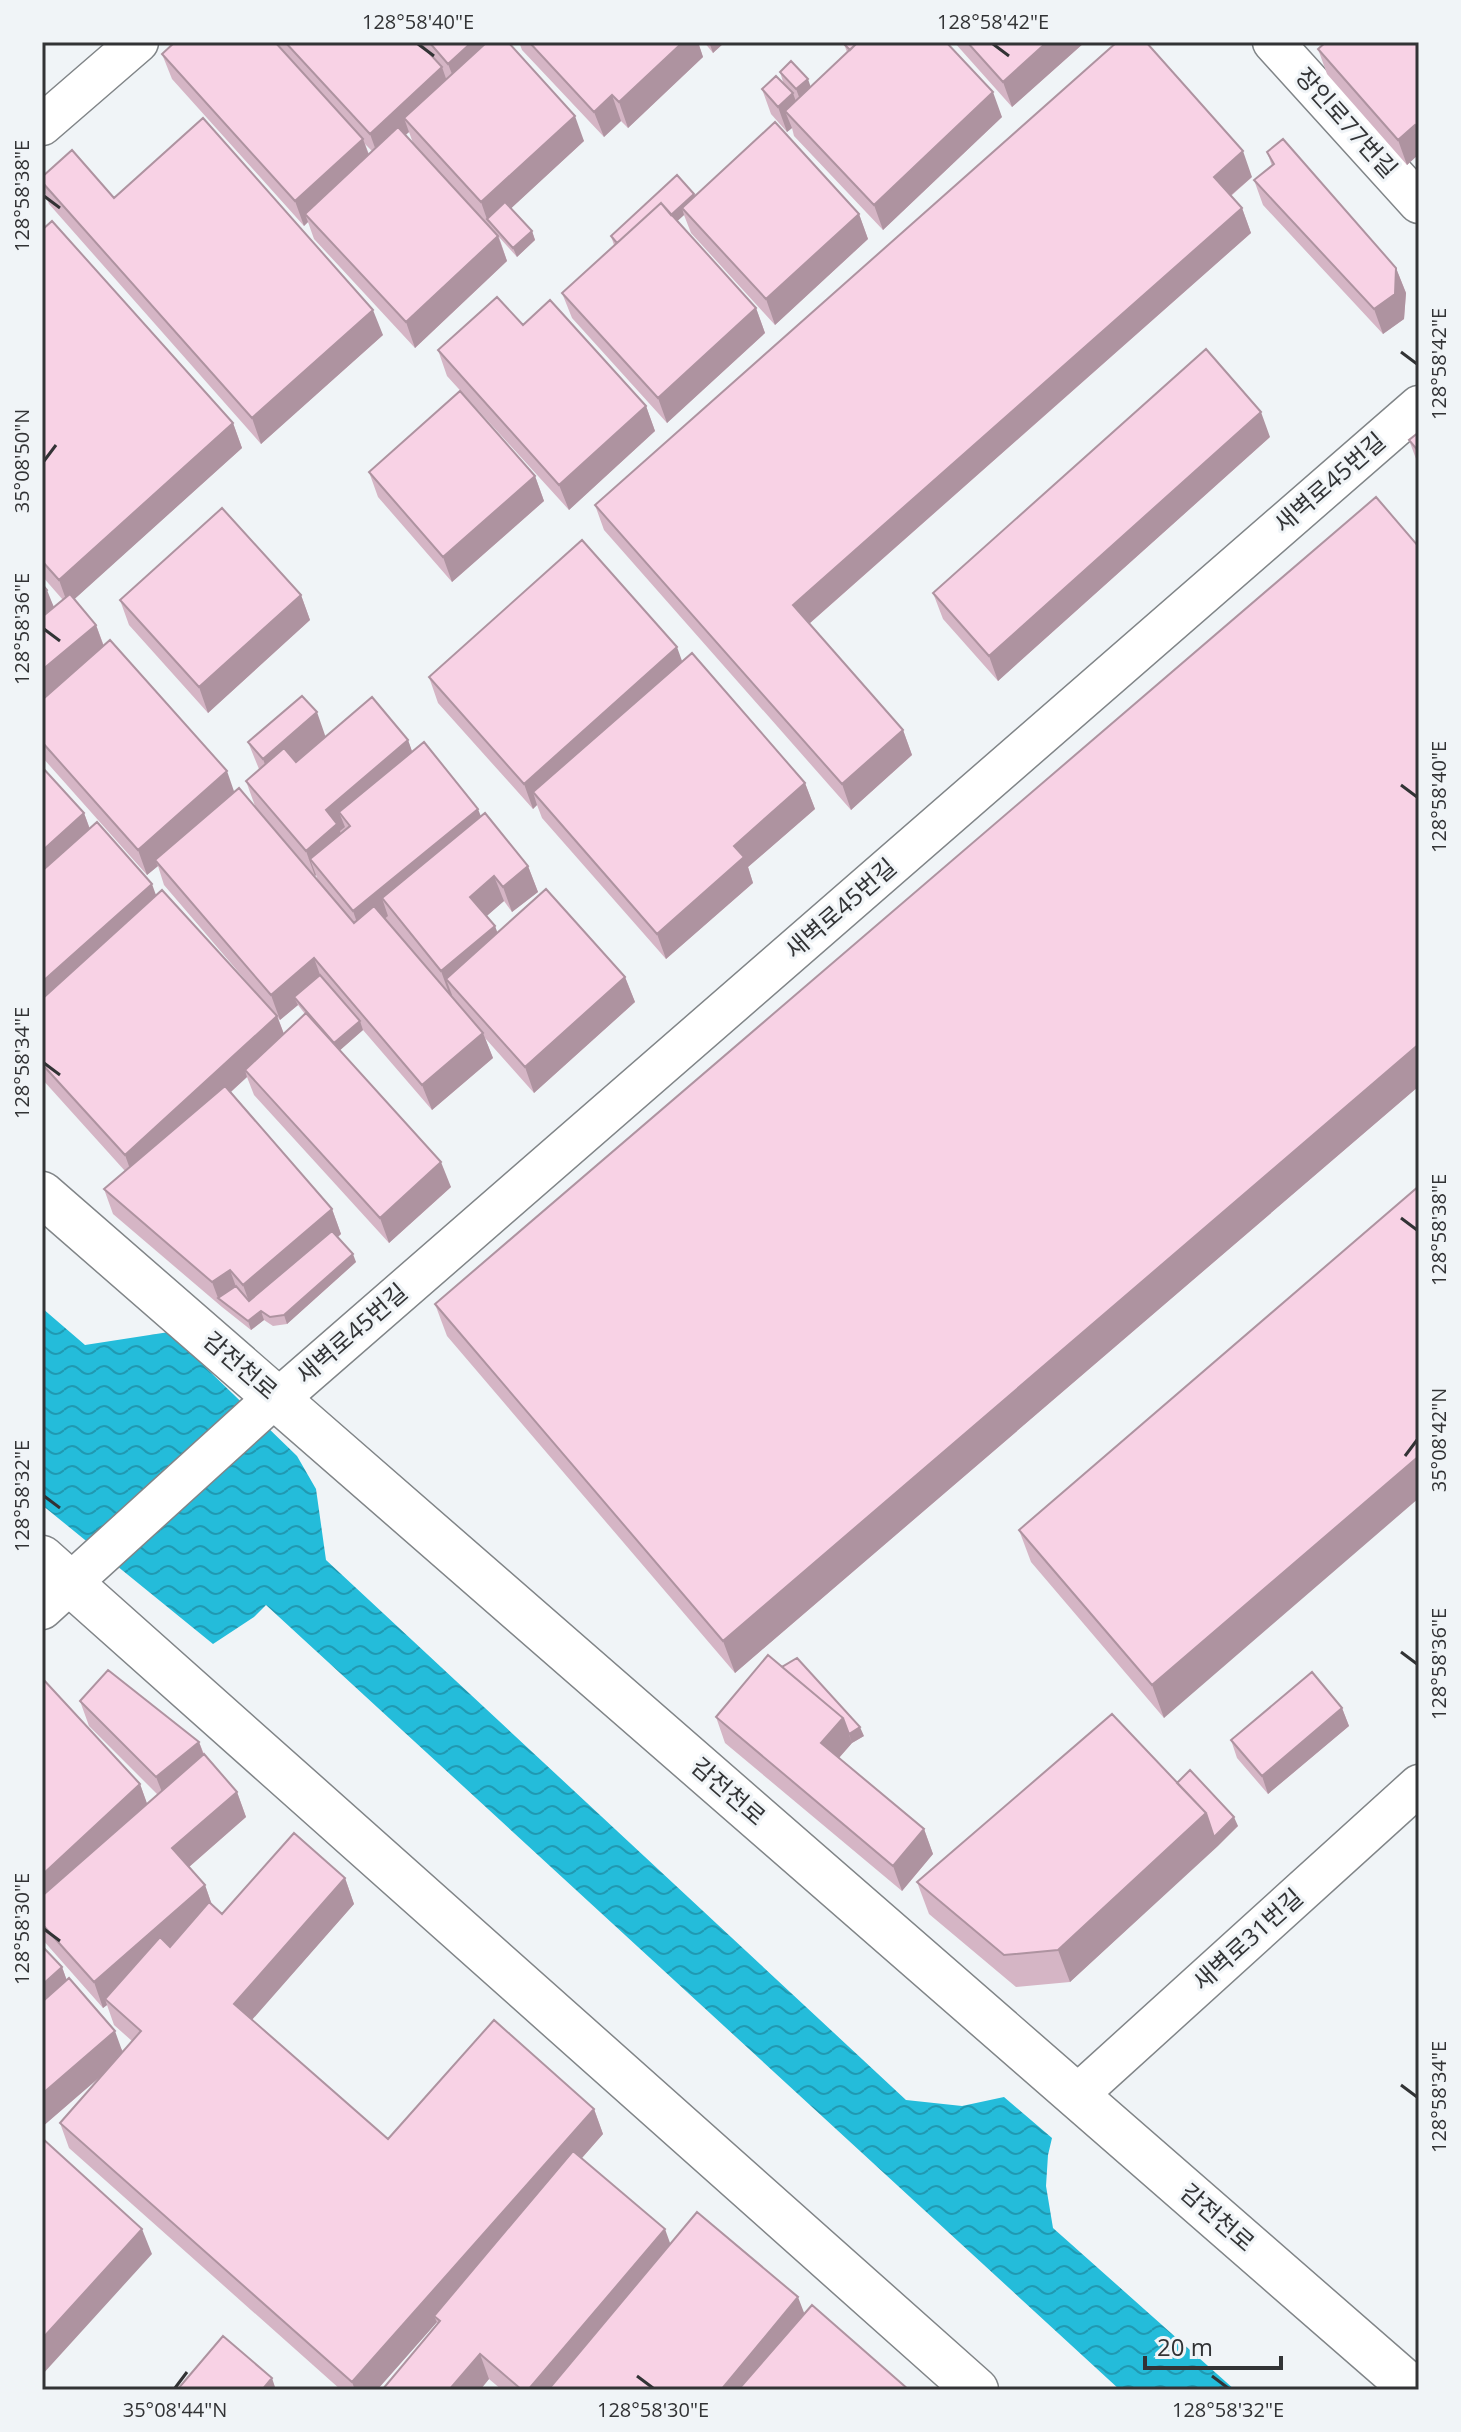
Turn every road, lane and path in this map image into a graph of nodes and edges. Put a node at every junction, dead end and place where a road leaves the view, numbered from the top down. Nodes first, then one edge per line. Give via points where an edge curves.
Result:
1 (138, 42) edge
2 (1273, 42) edge
3 (42, 125) edge
4 (1419, 203) edge
5 (1419, 406) edge
6 (42, 1194) edge
7 (270, 1404) junction
8 (60, 1580) edge
9 (1419, 1785) edge
10 (1076, 2096) junction
11 (976, 2390) edge
12 (1414, 2390) edge

1 - 3 street
2 - 4 street, 장인로77번길
5 - 7 street, 새벽로45번길
6 - 7 street, 감전천로
7 - 8 street, 새벽로45번길
7 - 10 street, 감전천로
8 - 11 street
9 - 10 street, 새벽로31번길
10 - 12 street, 감전천로

